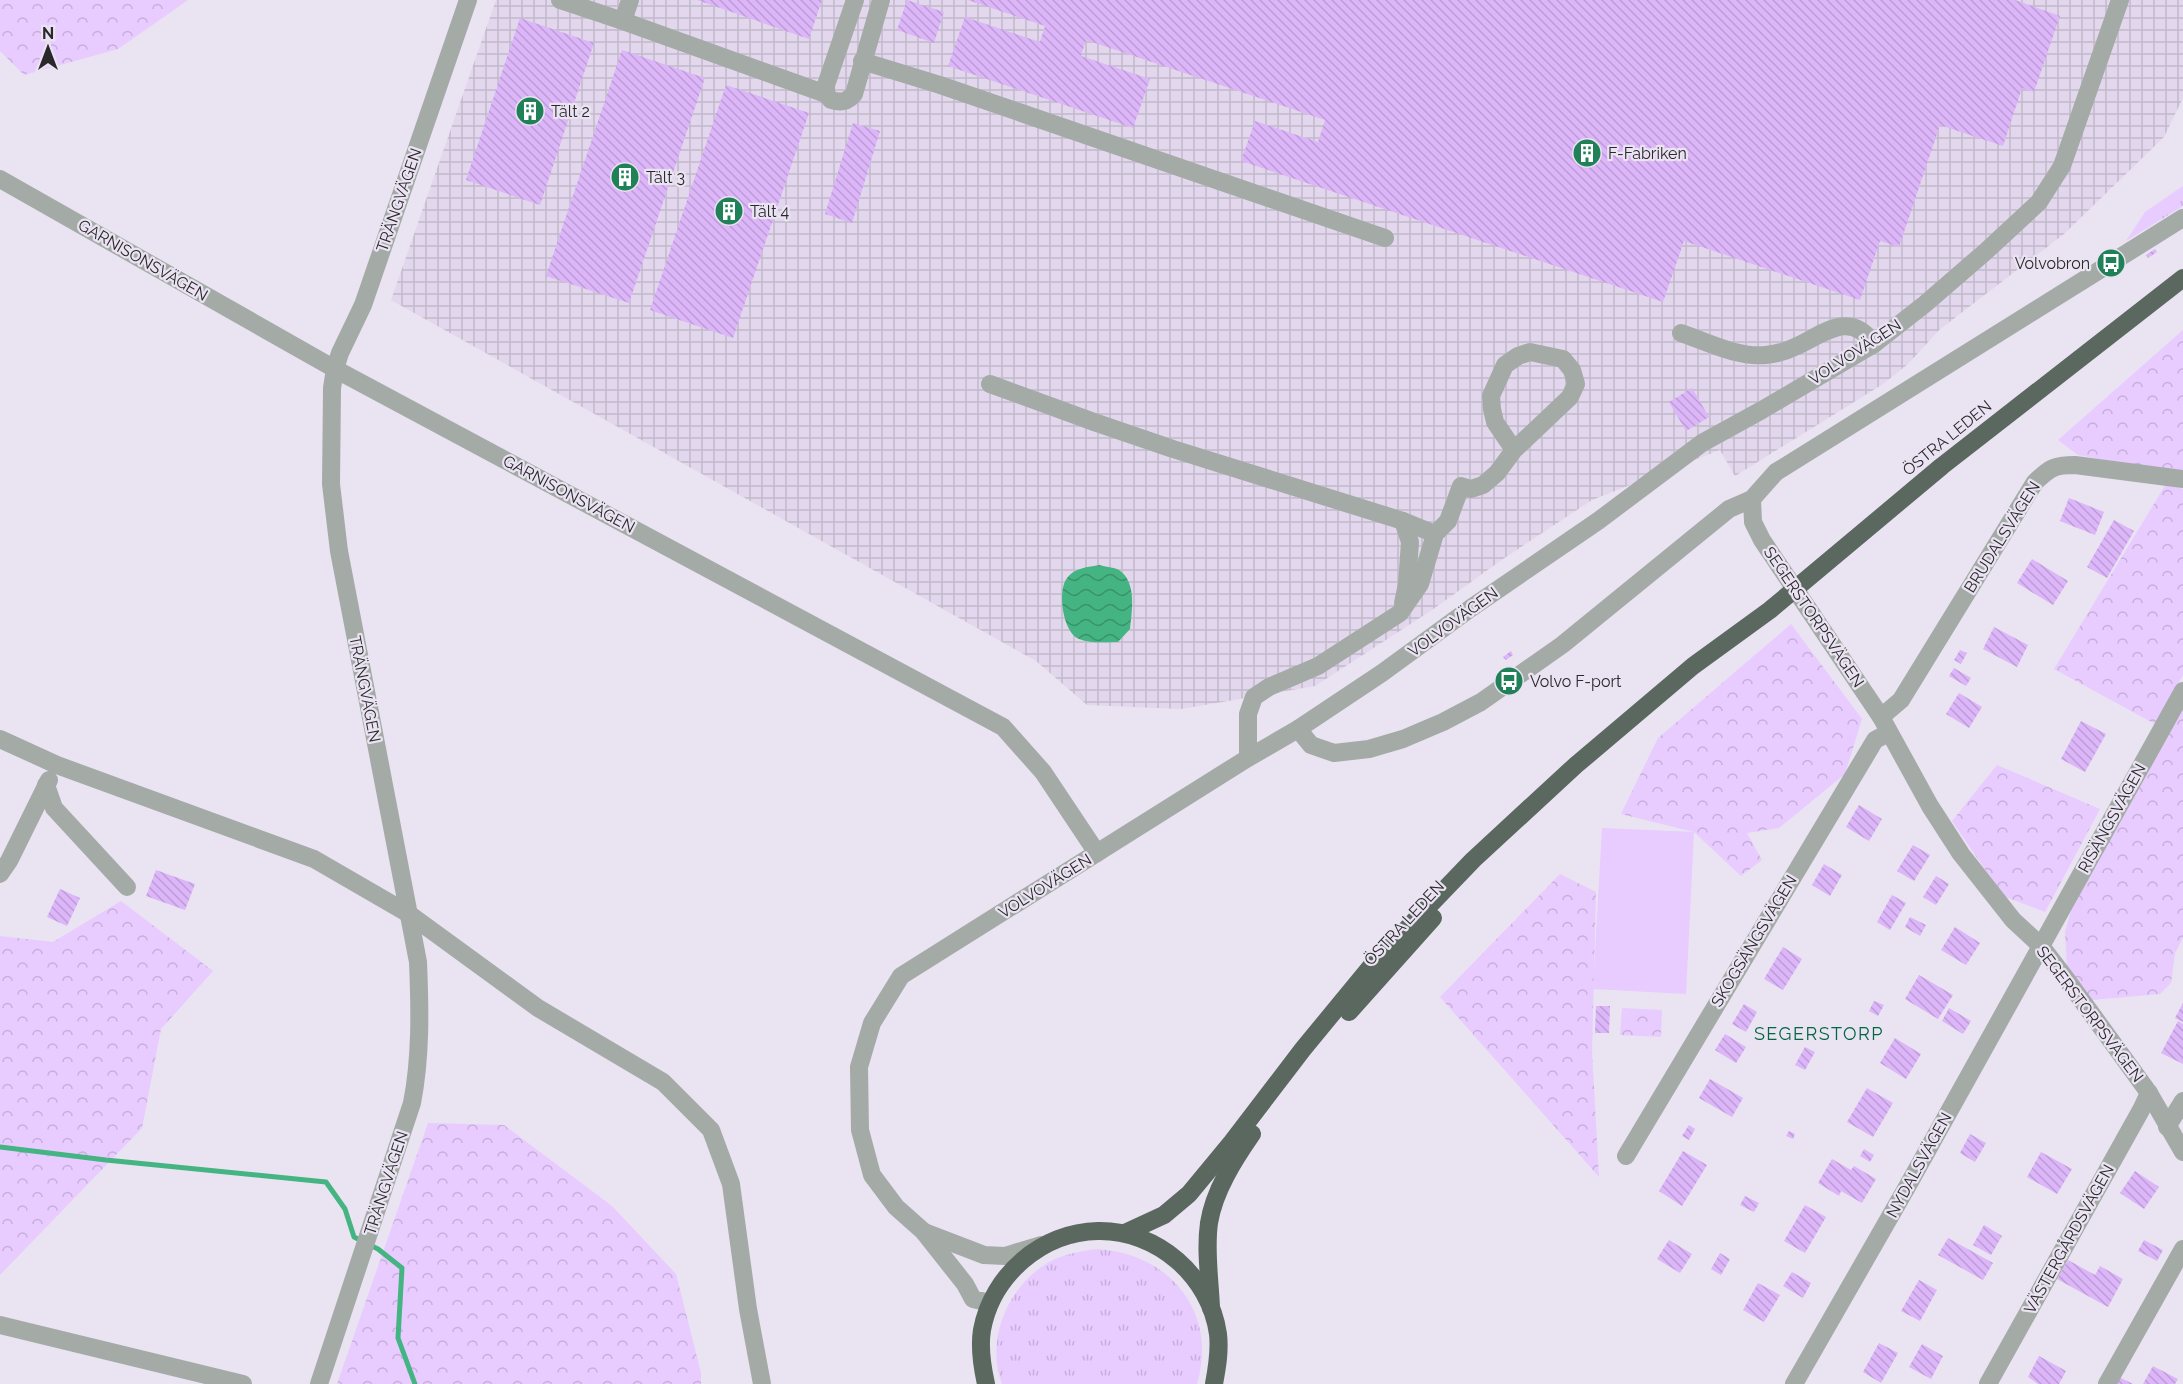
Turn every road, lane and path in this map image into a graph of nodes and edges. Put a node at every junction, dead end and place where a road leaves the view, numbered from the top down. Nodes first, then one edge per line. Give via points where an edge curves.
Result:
1 (468, 0) edge
2 (560, 0) edge
3 (630, 0) edge
4 (855, 0) edge
5 (881, 0) edge
6 (2120, 0) edge
7 (623, 21) junction
8 (862, 62) junction
9 (826, 94) junction
10 (0, 179) edge
11 (2183, 218) edge
12 (1385, 238) dead end
13 (2183, 278) edge
14 (1681, 333) dead end
15 (1874, 344) junction
16 (335, 369) junction
17 (990, 384) dead end
18 (1514, 450) junction
19 (2183, 479) edge
20 (1752, 499) junction
21 (1403, 521) junction
22 (1434, 534) junction
23 (1400, 613) junction
24 (1740, 632) junction
25 (2183, 691) edge
26 (1884, 725) junction
27 (1298, 729) junction
28 (0, 739) edge
29 (1248, 758) junction
30 (57, 765) junction
31 (46, 785) junction
32 (1097, 853) junction
33 (0, 874) edge
34 (127, 887) dead end
35 (410, 914) junction
36 (2041, 946) junction
37 (2149, 1093) junction
38 (2183, 1101) edge
39 (2167, 1126) junction
40 (2183, 1152) edge
41 (1626, 1156) dead end
42 (923, 1231) junction
43 (1125, 1233) junction
44 (1045, 1244) junction
45 (2183, 1249) edge
46 (990, 1303) junction
47 (1211, 1308) junction
48 (0, 1325) edge
49 (243, 1384) edge
50 (319, 1384) edge
51 (762, 1384) edge
52 (986, 1384) edge
53 (1214, 1384) edge
54 (1794, 1384) edge
55 (1988, 1384) edge
56 (2107, 1384) edge

1 - 16 street, TRÄNGVÄGEN via 363,305
2 - 7 street
3 - 7 street
4 - 9 street
5 - 8 street
6 - 15 street, VOLVOVÄGEN via 2062,166 2039,202
7 - 9 street
8 - 9 street via 849,100 831,100
8 - 12 street
10 - 16 street, GARNISONSVÄGEN
11 - 20 street via 1776,472
13 - 24 highway, ÖSTRA LEDEN via 1942,466
14 - 15 street via 1764,355 1794,348 1840,326 1861,329
15 - 27 street, VOLVOVÄGEN via 1702,442 1598,521
16 - 32 street, GARNISONSVÄGEN via 1003,726 1043,772
16 - 35 street, TRÄNGVÄGEN via 331,484 339,551
17 - 21 street via 1164,446
18 - 18 street via 1570,397 1576,384 1563,359 1530,352 1505,365 1491,396 1492,409 1495,422
18 - 22 street via 1482,485 1472,489 1461,486 1448,521
19 - 26 street, BRUDALSVÄGEN via 2075,465 2050,468 2035,482
20 - 26 street, SEGERSTORPSVÄGEN via 1753,522 1762,540
20 - 27 street via 1729,509 1562,645 1481,702 1443,722 1369,749 1334,753 1311,745
21 - 22 street
21 - 23 street via 1410,542
22 - 23 street via 1419,584
23 - 29 street via 1318,666 1254,697 1248,714
24 - 43 highway, ÖSTRA LEDEN via 1614,732 1473,860 1373,964 1189,1194 1164,1215
24 - 47 highway, ÖSTRA LEDEN via 1701,672 1489,861 1421,930 1279,1096 1228,1173 1209,1221
25 - 36 street, RISÄNGSVÄGEN
26 - 36 street, SEGERSTORPSVÄGEN via 1960,854 2013,920
26 - 41 street, SKOGSÄNGSVÄGEN
27 - 29 street, VOLVOVÄGEN
28 - 30 street
29 - 32 street, VOLVOVÄGEN
30 - 31 street
30 - 35 street via 314,859
31 - 33 street
31 - 34 street via 54,808
32 - 42 street, VOLVOVÄGEN via 901,976 873,1023 859,1067 860,1130 872,1175 896,1207
35 - 50 street, TRÄNGVÄGEN via 418,962 420,1016 416,1085
35 - 51 street via 538,1008 663,1082 711,1130 731,1184
36 - 37 street, SEGERSTORPSVÄGEN
36 - 54 street, NYDALSVÄGEN
37 - 39 street, SEGERSTORPSVÄGEN
37 - 55 street, VÄSTERGÅRDSVÄGEN
38 - 39 street
39 - 40 street, SEGERSTORPSVÄGEN
42 - 44 street via 984,1255 1005,1256
42 - 46 street via 973,1299
43 - 44 highway via 1070,1234
43 - 47 highway via 1153,1243 1178,1259 1198,1281
44 - 46 highway via 1022,1259
45 - 56 street
46 - 52 highway via 981,1347
47 - 53 highway via 1219,1361
48 - 49 street

